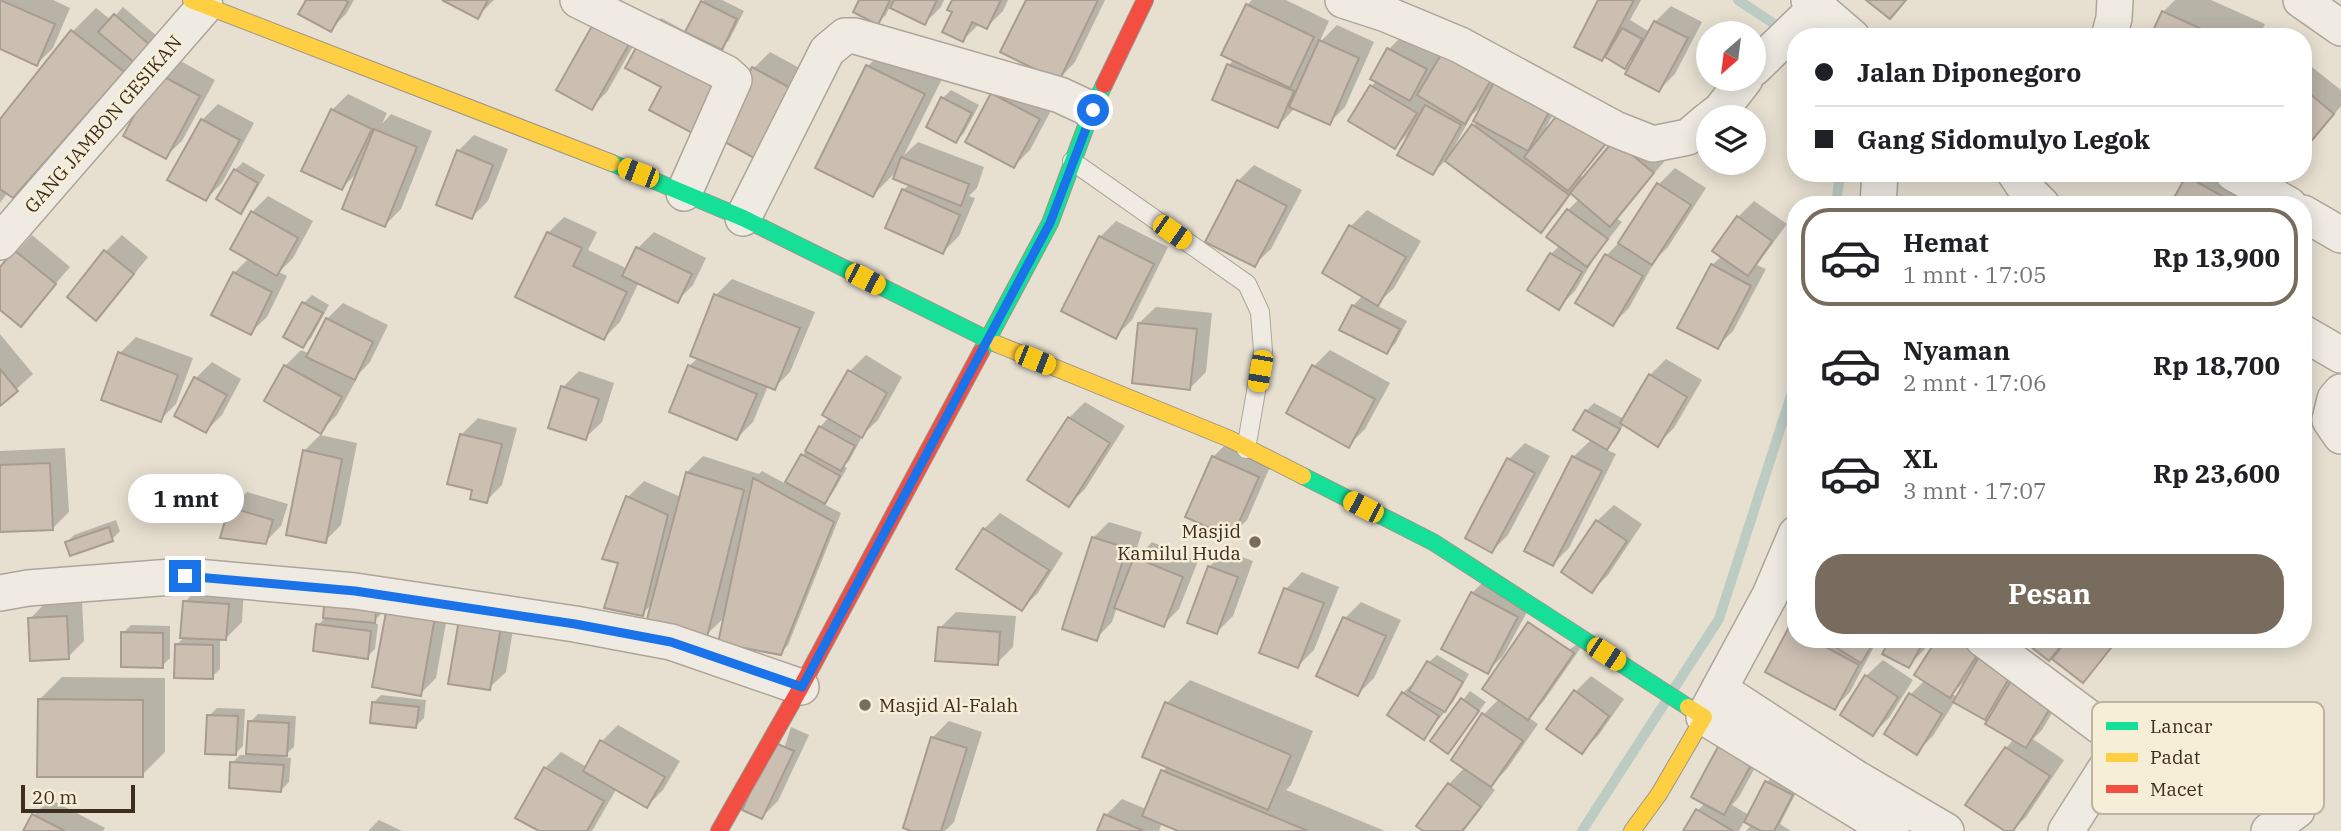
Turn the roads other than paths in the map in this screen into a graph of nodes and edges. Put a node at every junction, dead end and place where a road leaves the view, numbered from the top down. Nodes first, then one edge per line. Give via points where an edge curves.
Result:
1 (579, 0) edge
2 (1145, 0) edge
3 (1343, 0) edge
4 (2115, 0) edge
5 (2301, 0) edge
6 (198, 3) edge
7 (1809, 9) edge
8 (2341, 27) edge
9 (1791, 28) edge
10 (1838, 28) edge
11 (2111, 28) edge
12 (1787, 33) edge
13 (1766, 55) edge
14 (1736, 91) edge
15 (1725, 105) edge
16 (1093, 110) junction
17 (1696, 130) edge
18 (1072, 161) junction
19 (2021, 182) edge
20 (2249, 182) edge
21 (684, 192) junction
22 (2033, 196) edge
23 (2273, 196) edge
24 (743, 218) junction
25 (2312, 218) edge
26 (2341, 235) edge
27 (0, 242) edge
28 (2312, 338) edge
29 (987, 340) junction
30 (2341, 355) edge
31 (2341, 392) edge
32 (2341, 436) edge
33 (1247, 449) junction
34 (1787, 555) edge
35 (0, 593) edge
36 (1995, 648) edge
37 (802, 687) junction
38 (1704, 704) junction
39 (2092, 720) edge
40 (2092, 790) edge
41 (2292, 814) edge
42 (719, 831) edge
43 (1632, 831) edge
44 (1891, 831) edge
45 (1946, 831) edge
46 (2066, 831) edge
47 (2269, 831) edge

1 - 21 street via 734,80
2 - 16 street
3 - 17 street via 1460,45 1615,129 1653,144 1688,137
4 - 11 street
5 - 8 street
6 - 21 street
6 - 27 street, GANG JAMBON GESIKAN
7 - 9 street
7 - 10 street
12 - 13 street
14 - 15 street
16 - 18 street
16 - 24 street via 1060,95 845,36 827,51
18 - 29 street via 1050,223
18 - 33 lane via 1247,284 1260,313 1263,351
19 - 22 street
20 - 23 street
21 - 24 street
24 - 29 street
25 - 26 street
28 - 30 street
29 - 33 street
29 - 37 street
31 - 32 street via 2330,419
33 - 38 street via 1433,542 1649,682
34 - 38 street via 1770,594
35 - 37 street via 185,576 355,591 671,642
36 - 39 street
37 - 42 street
38 - 43 street via 1659,794
38 - 44 street
38 - 45 street via 1854,777
40 - 46 street
41 - 47 street

